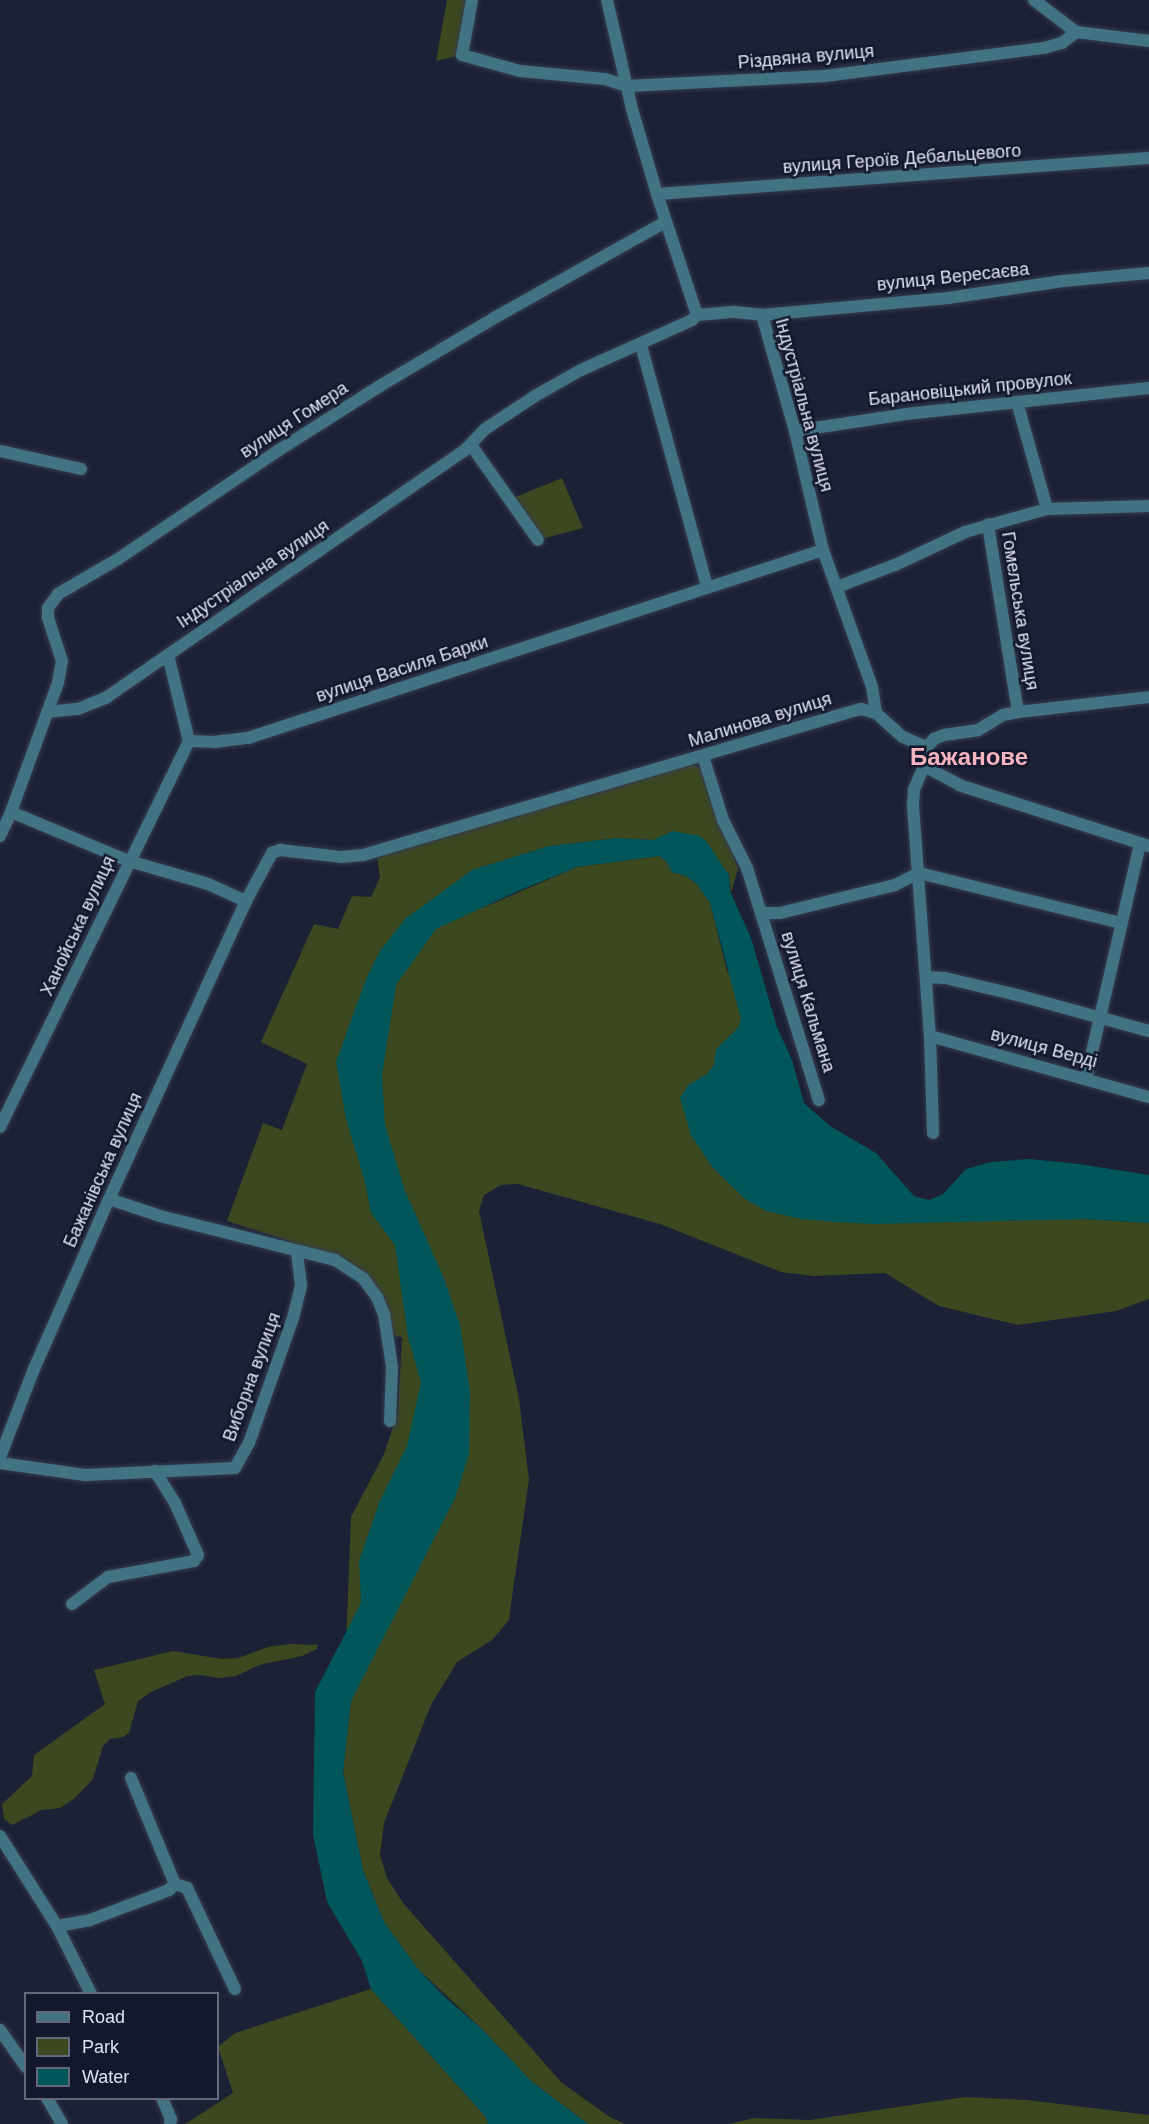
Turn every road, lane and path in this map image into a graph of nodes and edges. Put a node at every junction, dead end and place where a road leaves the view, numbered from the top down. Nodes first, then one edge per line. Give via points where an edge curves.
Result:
1 (472, 0) edge
2 (607, 0) edge
3 (1034, 0) edge
4 (1076, 32) junction
5 (1149, 41) edge
6 (627, 86) junction
7 (1149, 158) edge
8 (657, 194) junction
9 (665, 222) junction
10 (1149, 273) edge
11 (696, 315) junction
12 (762, 315) junction
13 (641, 345) junction
14 (1149, 388) edge
15 (1017, 402) junction
16 (795, 431) junction
17 (471, 445) junction
18 (0, 451) edge
19 (81, 469) dead end
20 (1149, 506) edge
21 (1047, 508) junction
22 (988, 524) junction
23 (538, 540) dead end
24 (823, 550) junction
25 (707, 587) junction
26 (837, 587) junction
27 (168, 655) junction
28 (1149, 697) edge
29 (46, 712) junction
30 (1018, 712) junction
31 (876, 713) junction
32 (189, 741) junction
33 (927, 747) junction
34 (704, 756) junction
35 (924, 766) junction
36 (11, 812) junction
37 (0, 836) edge
38 (1144, 845) edge
39 (129, 861) junction
40 (919, 873) junction
41 (246, 901) junction
42 (762, 913) junction
43 (1121, 923) junction
44 (926, 977) junction
45 (1099, 1017) junction
46 (1149, 1031) edge
47 (930, 1036) junction
48 (1086, 1078) junction
49 (1149, 1097) edge
50 (819, 1100) dead end
51 (0, 1127) edge
52 (933, 1133) dead end
53 (109, 1199) junction
54 (297, 1252) junction
55 (390, 1421) dead end
56 (0, 1457) edge
57 (0, 1463) edge
58 (155, 1471) junction
59 (72, 1604) dead end
60 (131, 1778) dead end
61 (0, 1836) edge
62 (175, 1884) junction
63 (57, 1926) junction
64 (236, 1989) dead end
65 (91, 1992) edge
66 (0, 2030) edge
67 (24, 2064) edge
68 (48, 2100) edge
69 (163, 2100) edge
70 (62, 2124) edge
71 (170, 2124) edge

1 - 6 street, Різдвяна вулиця via 462,55 520,71 604,79
2 - 6 street
3 - 4 street
4 - 5 street
4 - 6 street, Різдвяна вулиця via 1044,48 825,76
6 - 8 street
7 - 8 street, вулиця Героїв Дебальцевого
8 - 9 street
9 - 11 street
9 - 29 street, вулиця Гомера via 383,384 118,559 58,594 48,608 48,618 62,661
10 - 12 street, вулиця Вересаєва via 948,298
11 - 12 street, Індустріальна вулиця
11 - 13 street, Індустріальна вулиця via 692,321
12 - 16 street, Індустріальна вулиця
13 - 17 street, Індустріальна вулиця via 581,370 535,396 485,429
13 - 25 street
14 - 15 street, Барановіцький провулок
15 - 16 street, Барановіцький провулок via 845,421
15 - 21 street
16 - 24 street, Індустріальна вулиця
17 - 23 street
17 - 27 street, Індустріальна вулиця
18 - 19 street
20 - 21 street
21 - 22 street
22 - 26 street
22 - 30 street, Гомельська вулиця
24 - 25 street, вулиця Василя Барки
24 - 26 street, Індустріальна вулиця
25 - 32 street, вулиця Василя Барки via 248,738
26 - 31 street, Індустріальна вулиця via 872,687
27 - 29 street, Індустріальна вулиця via 95,703
27 - 32 street
28 - 30 street
29 - 36 street, вулиця Гомера
30 - 33 street, Гомельська вулиця via 1003,715 978,730 944,735
31 - 33 street via 903,737
31 - 34 street, Малинова вулиця via 846,713
32 - 39 street, Ханойська вулиця
33 - 35 street
34 - 41 street, Малинова вулиця via 363,855 340,857 280,850 272,853
34 - 42 street, вулиця Кальмана via 723,820 747,868
35 - 38 street via 959,785
35 - 40 street via 914,790 913,806
36 - 37 street, вулиця Гомера
36 - 39 street
38 - 43 street
39 - 41 street via 208,884
39 - 51 street, Ханойська вулиця
40 - 42 street, вулиця Кальмана via 895,885 780,913
40 - 43 street
40 - 44 street
41 - 53 street, Бажанівська вулиця
42 - 50 street, вулиця Кальмана
43 - 45 street
44 - 45 street via 945,978
44 - 47 street
45 - 46 street
45 - 48 street
47 - 48 street, вулиця Верді
47 - 52 street
48 - 49 street, вулиця Верді
53 - 54 street
53 - 56 street, Бажанівська вулиця via 33,1369
54 - 55 street via 348,1266 377,1297 384,1314 392,1367
54 - 58 street, Виборна вулиця via 301,1285 293,1318 240,1463 231,1469
57 - 58 street, Виборна вулиця via 85,1475
58 - 59 street via 175,1503 198,1555 194,1561 108,1577
60 - 62 street
61 - 63 street
62 - 63 street via 169,1890 90,1920
62 - 64 street via 187,1887
63 - 65 street
66 - 67 street
68 - 70 street
69 - 71 street

